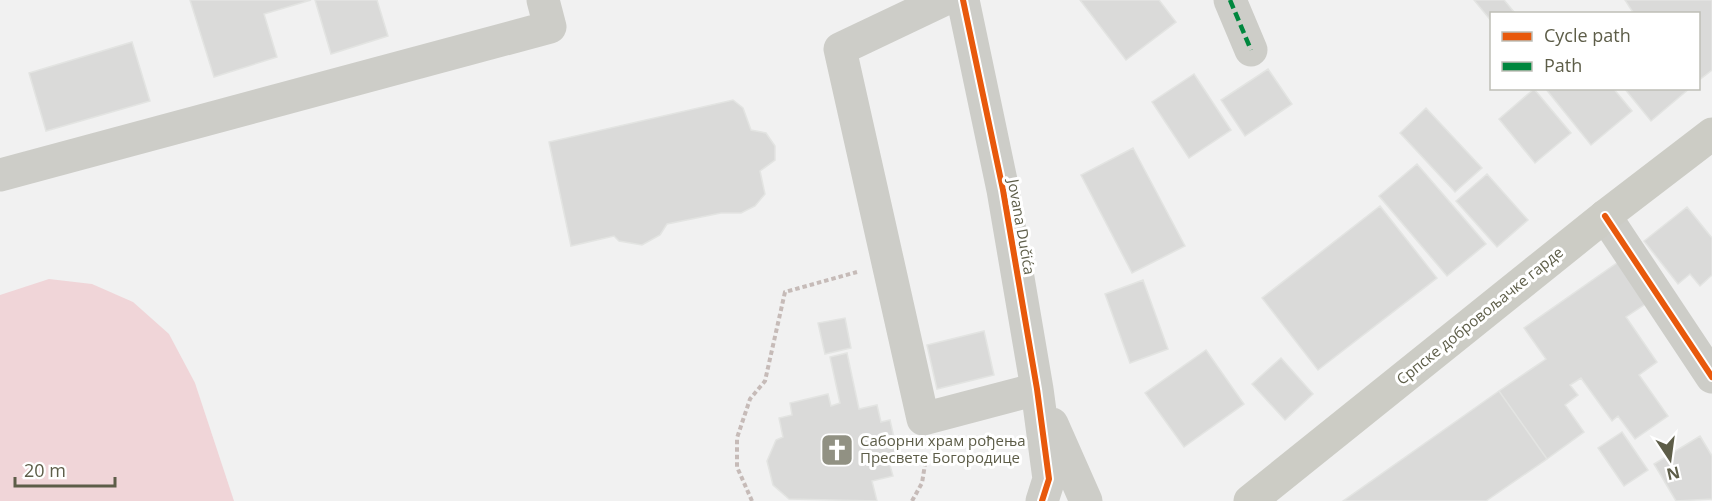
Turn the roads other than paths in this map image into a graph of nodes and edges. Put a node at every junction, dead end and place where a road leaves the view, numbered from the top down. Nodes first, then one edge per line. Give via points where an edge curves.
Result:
1 (543, 0) edge
2 (943, 0) edge
3 (963, 0) edge
4 (1230, 0) edge
5 (1251, 50) dead end
6 (1712, 134) edge
7 (0, 175) edge
8 (1605, 216) junction
9 (1712, 377) edge
10 (1037, 389) junction
11 (1042, 501) edge
12 (1086, 501) edge
13 (1250, 501) edge

1 - 7 street via 550,27
2 - 10 street via 840,49 923,419
3 - 10 street, Jovana Dučića
4 - 5 street
6 - 8 main road, Српске добровољачке гарде
8 - 9 street
8 - 13 main road, Српске добровољачке гарде
10 - 11 street via 1049,479
10 - 12 street

